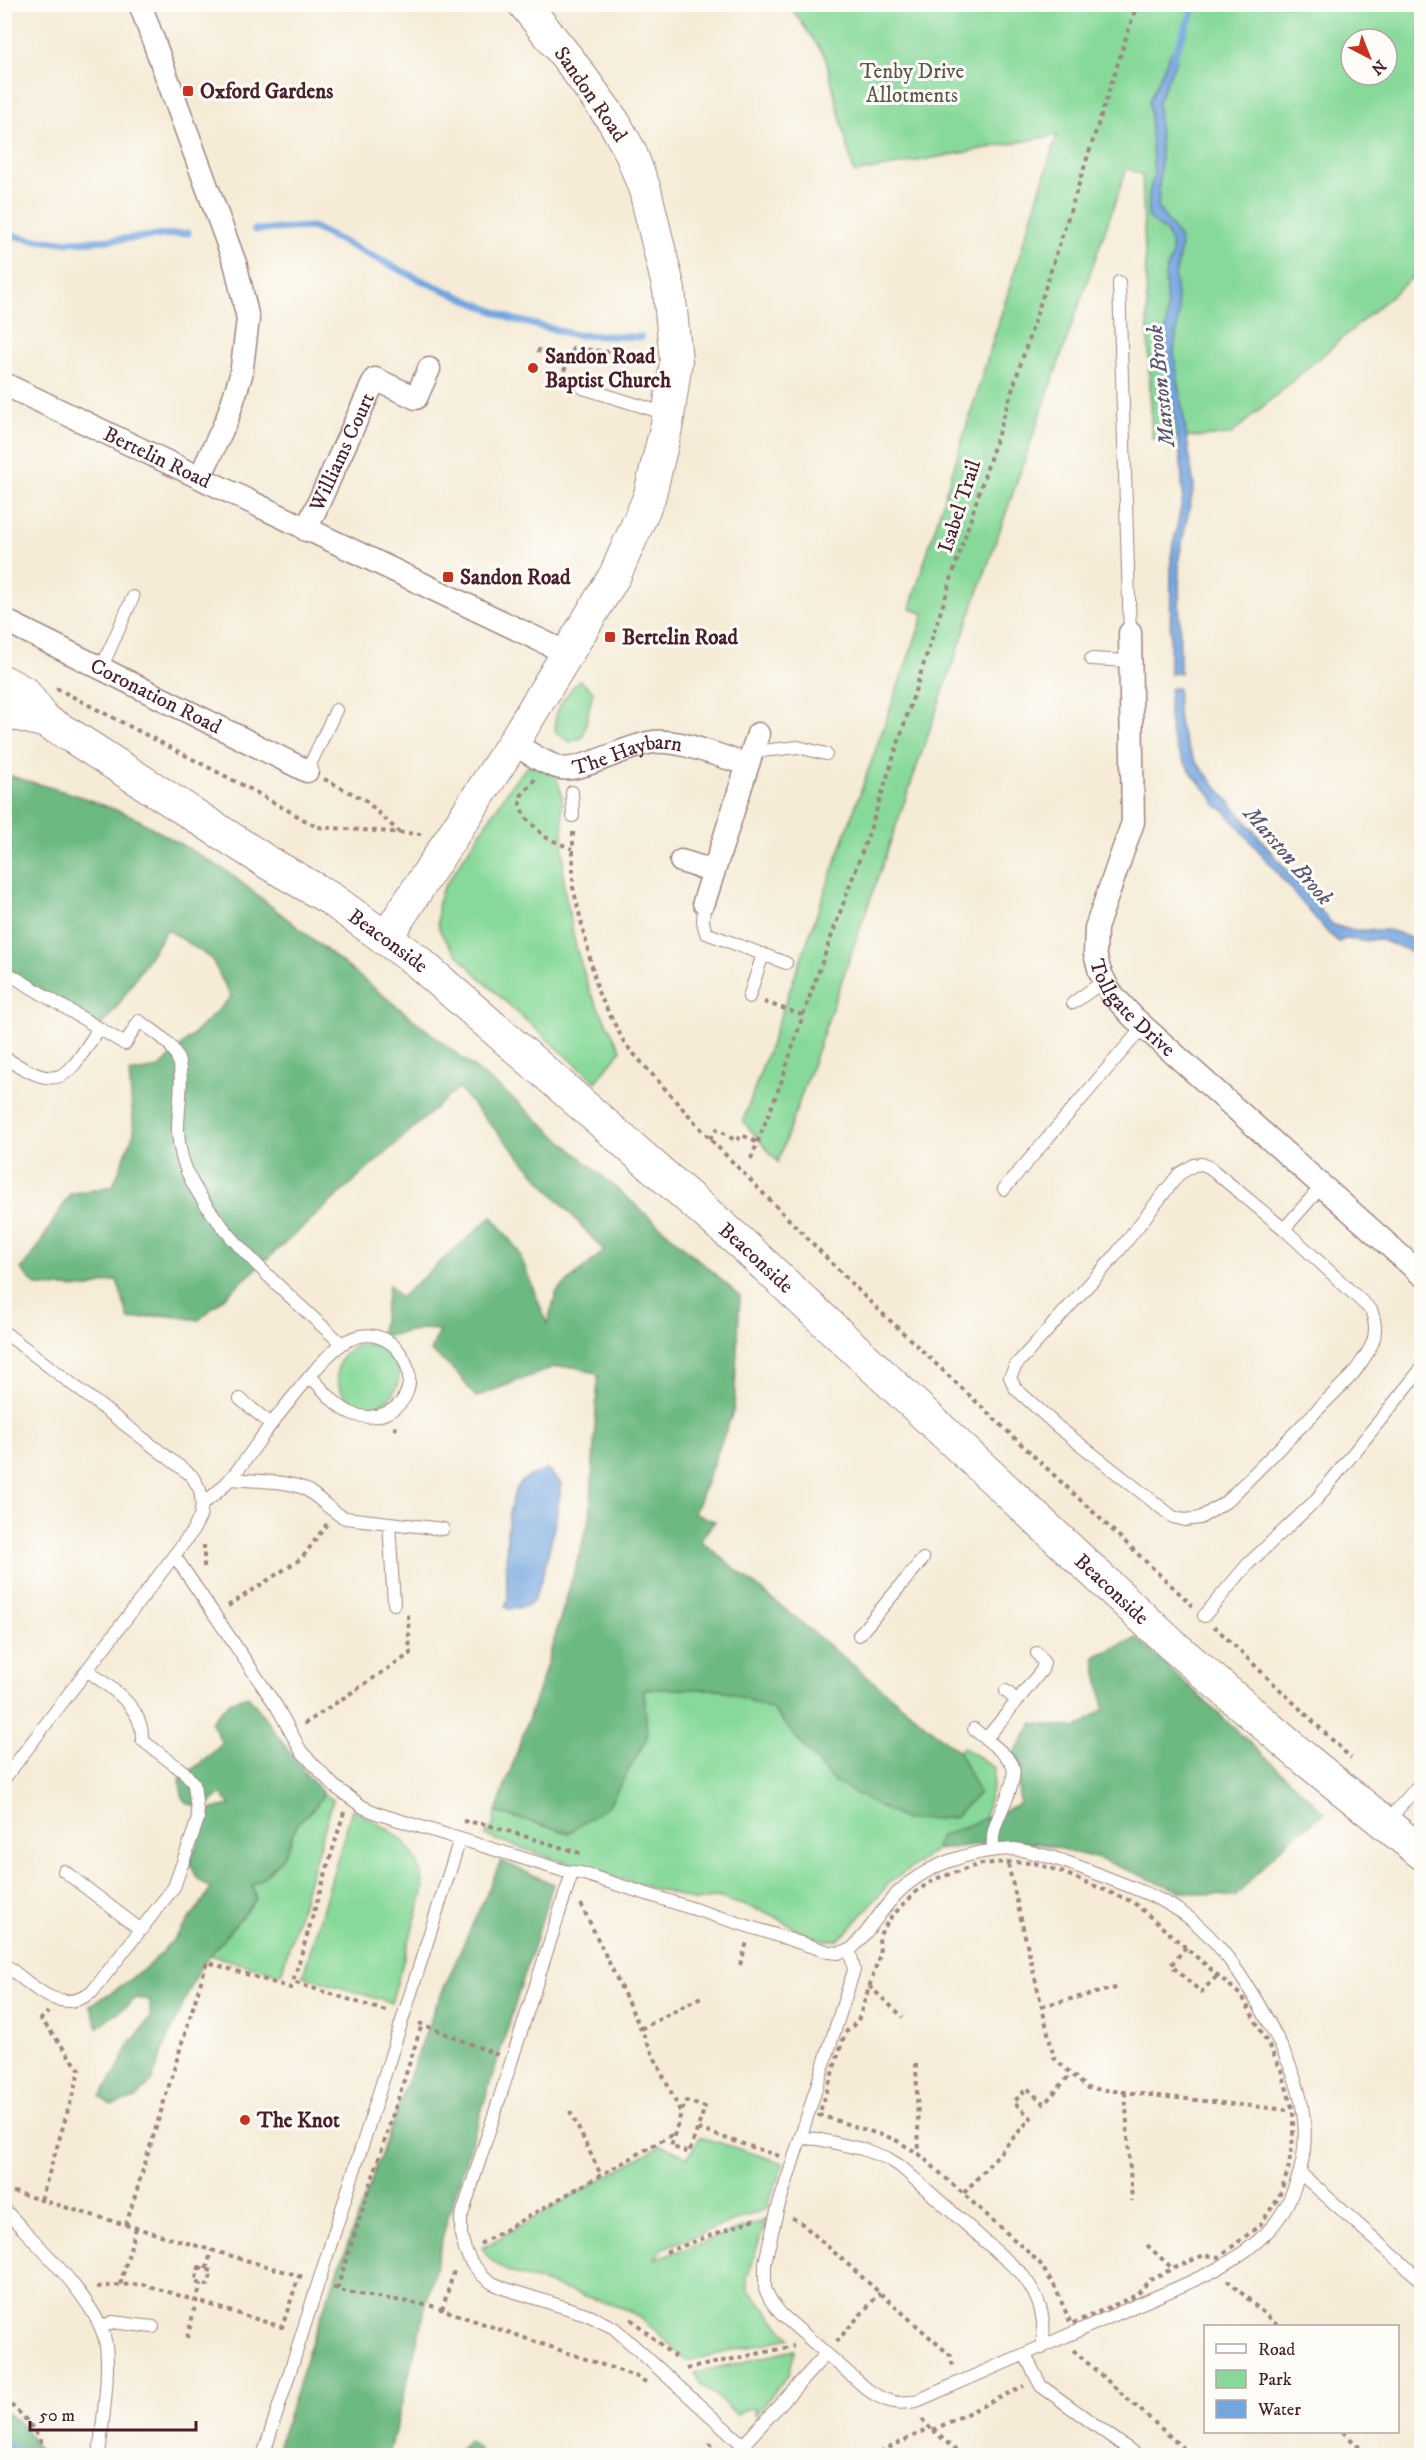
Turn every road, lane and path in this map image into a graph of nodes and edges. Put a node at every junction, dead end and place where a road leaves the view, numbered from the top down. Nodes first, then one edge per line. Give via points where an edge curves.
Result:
1 (140, 4) edge
2 (525, 4) edge
3 (1137, 4) edge
4 (1119, 282) dead end
5 (538, 350) dead end
6 (675, 365) junction
7 (429, 369) dead end
8 (4, 384) edge
9 (583, 388) dead end
10 (668, 414) junction
11 (200, 477) junction
12 (306, 530) junction
13 (133, 597) dead end
14 (4, 620) edge
15 (1130, 633) joint
16 (568, 654) junction
17 (1091, 659) dead end
18 (1129, 661) junction
19 (101, 669) junction
20 (6, 705) edge
21 (336, 710) dead end
22 (513, 743) junction
23 (753, 750) junction
24 (826, 754) dead end
25 (550, 764) junction
26 (307, 771) junction
27 (572, 792) dead end
28 (573, 816) joint
29 (401, 834) dead end
30 (572, 849) junction
31 (681, 861) dead end
32 (713, 871) junction
33 (704, 902) joint
34 (385, 939) junction
35 (763, 954) junction
36 (786, 963) dead end
37 (5, 972) edge
38 (1104, 981) junction
39 (749, 997) joint
40 (1073, 1003) dead end
41 (803, 1015) junction
42 (1143, 1027) junction
43 (99, 1028) junction
44 (4, 1057) edge
45 (710, 1139) junction
46 (758, 1143) junction
47 (751, 1159) dead end
48 (1321, 1187) junction
49 (1004, 1189) dead end
50 (1284, 1229) junction
51 (1422, 1275) edge
52 (4, 1332) edge
53 (342, 1344) junction
54 (1422, 1368) edge
55 (310, 1376) junction
56 (240, 1399) dead end
57 (271, 1424) junction
58 (391, 1427) dead end
59 (401, 1429) dead end
60 (231, 1479) junction
61 (202, 1504) junction
62 (333, 1513) junction
63 (389, 1523) junction
64 (443, 1529) dead end
65 (204, 1542) dead end
66 (174, 1555) junction
67 (923, 1560) dead end
68 (205, 1572) dead end
69 (221, 1598) dead end
70 (394, 1604) joint
71 (227, 1607) junction
72 (233, 1616) dead end
73 (1204, 1616) junction
74 (859, 1635) dead end
75 (1037, 1653) dead end
76 (87, 1670) junction
77 (1006, 1691) dead end
78 (1017, 1701) junction
79 (297, 1716) dead end
80 (974, 1729) dead end
81 (986, 1739) junction
82 (1354, 1761) dead end
83 (6, 1775) edge
84 (1422, 1781) edge
85 (351, 1799) junction
86 (460, 1821) dead end
87 (1385, 1824) junction
88 (460, 1839) junction
89 (993, 1850) junction
90 (1422, 1853) edge
91 (594, 1858) dead end
92 (1007, 1862) junction
93 (64, 1871) dead end
94 (572, 1872) junction
95 (576, 1895) dead end
96 (141, 1930) junction
97 (748, 1938) dead end
98 (1186, 1947) junction
99 (850, 1950) junction
100 (4, 1964) edge
101 (740, 1965) dead end
102 (1218, 1975) junction
103 (293, 1982) junction
104 (869, 1986) junction
105 (1120, 1987) dead end
106 (849, 1988) junction
107 (700, 1997) dead end
108 (59, 2001) junction
109 (1042, 2006) junction
110 (402, 2016) junction
111 (903, 2017) dead end
112 (422, 2024) junction
113 (641, 2029) junction
114 (512, 2061) junction
115 (916, 2062) dead end
116 (1071, 2074) junction
117 (1125, 2092) junction
118 (570, 2111) dead end
119 (1293, 2111) junction
120 (681, 2113) junction
121 (698, 2129) junction
122 (675, 2133) junction
123 (802, 2138) junction
124 (919, 2154) junction
125 (795, 2161) junction
126 (1300, 2172) junction
127 (601, 2175) junction
128 (4, 2193) edge
129 (964, 2193) junction
130 (41, 2200) junction
131 (1132, 2201) dead end
132 (4, 2209) edge
133 (777, 2211) junction
134 (126, 2225) junction
135 (136, 2228) junction
136 (475, 2244) dead end
137 (1147, 2245) dead end
138 (212, 2250) junction
139 (666, 2253) dead end
140 (455, 2267) dead end
141 (1217, 2268) junction
142 (206, 2269) junction
143 (1173, 2269) junction
144 (299, 2276) junction
145 (1422, 2281) edge
146 (317, 2282) junction
147 (201, 2283) junction
148 (337, 2289) junction
149 (880, 2293) junction
150 (196, 2301) junction
151 (442, 2310) junction
152 (628, 2318) dead end
153 (1277, 2325) edge
154 (153, 2326) dead end
155 (101, 2328) junction
156 (805, 2336) junction
157 (187, 2337) dead end
158 (1061, 2339) junction
159 (1041, 2348) junction
160 (826, 2354) junction
161 (1025, 2355) junction
162 (1038, 2379) junction
163 (649, 2384) dead end
164 (955, 2385) junction
165 (4, 2399) edge
166 (906, 2404) junction
167 (932, 2429) junction
168 (1343, 2433) edge
169 (706, 2436) dead end
170 (743, 2445) junction
171 (47, 2456) edge
172 (99, 2456) edge
173 (263, 2456) edge
174 (709, 2456) edge
175 (733, 2456) edge
176 (872, 2456) edge
177 (962, 2456) edge
178 (1138, 2456) edge
179 (1192, 2456) edge
180 (1369, 2456) edge

1 - 11 street via 236,266 248,319 241,375 227,419
2 - 6 main road, Sandon Road via 597,96 630,151 645,190 669,290
3 - 41 path, Isabel Trail via 871,827
4 - 15 lane
5 - 6 path via 569,361 573,348 646,356 645,365
6 - 10 main road, Sandon Road
7 - 12 street, Williams Court via 416,398 375,379
8 - 11 street, Bertelin Road
9 - 10 lane
10 - 16 main road, Sandon Road via 649,498 615,575
11 - 12 street, Bertelin Road
12 - 16 street, Bertelin Road
13 - 19 lane
14 - 19 street, Coronation Road
15 - 18 street, Tollgate Drive
16 - 22 main road, Sandon Road
17 - 18 lane
18 - 38 street, Tollgate Drive via 1134,822 1096,928 1095,954
19 - 26 street, Coronation Road
20 - 34 highway, Beaconside via 24,693 45,722 331,899
21 - 26 lane
22 - 25 street, The Haybarn
22 - 34 main road, Sandon Road
23 - 24 lane via 798,747
23 - 25 street, The Haybarn via 654,742 575,768
23 - 32 street
25 - 30 path via 521,796 520,804 524,816 545,837
26 - 29 path via 365,800
27 - 28 lane
28 - 30 path
30 - 45 path via 573,887 598,992 625,1044
31 - 32 street
32 - 33 street
33 - 35 lane via 706,933
34 - 87 highway, Beaconside via 459,997 742,1244 1170,1644
35 - 36 lane
35 - 39 lane
37 - 43 lane
38 - 40 lane
38 - 42 street, Tollgate Drive
39 - 41 path
41 - 46 path, Isabel Trail
42 - 48 street, Tollgate Drive
42 - 49 lane
43 - 44 lane via 73,1069 54,1078 37,1076
43 - 53 lane via 125,1044 140,1022 176,1053 180,1069 178,1133 182,1161 193,1183 208,1208 279,1286
45 - 46 path via 717,1129 736,1141 742,1135
45 - 73 path via 865,1298
46 - 47 path, Isabel Trail
48 - 50 lane
48 - 51 street, Tollgate Drive
50 - 50 lane via 1371,1310 1376,1323 1374,1336 1353,1374 1227,1501 1200,1518 1173,1517 1058,1427 1015,1388 1010,1377 1017,1365 1114,1257 1179,1174 1194,1165 1209,1167
52 - 61 lane via 192,1476
53 - 55 lane
53 - 55 lane via 365,1336 380,1337 401,1352 409,1378 400,1403 376,1417 363,1417 339,1405
54 - 73 lane via 1315,1501 1248,1563
55 - 57 lane
56 - 57 lane
57 - 60 lane
58 - 59 path
60 - 61 lane
60 - 62 lane via 305,1489
61 - 66 lane via 192,1532
62 - 63 lane
62 - 71 path via 302,1558
63 - 64 lane
63 - 70 lane
65 - 68 path
66 - 76 lane
66 - 85 lane via 277,1707 301,1751
67 - 74 lane
69 - 71 path
70 - 79 path via 407,1602 410,1654 303,1726
71 - 72 path
73 - 82 path
75 - 78 lane via 1044,1663 1042,1670
76 - 83 lane
76 - 96 lane via 134,1709 140,1717 141,1740 184,1772 197,1792 198,1819 174,1887
77 - 78 lane
78 - 81 lane
80 - 81 lane
81 - 89 lane via 1012,1764 1014,1773 993,1833
84 - 87 lane
85 - 88 lane via 379,1814
85 - 103 path
86 - 91 path via 484,1824
87 - 90 highway, Beaconside
88 - 94 lane
88 - 110 lane
89 - 99 lane via 933,1867 915,1878
89 - 126 lane via 1037,1852 1148,1893 1188,1917 1218,1945 1277,2036 1299,2088 1305,2126
92 - 98 path via 1034,1863 1113,1892 1133,1902
92 - 104 path via 981,1864 945,1875 902,1904 879,1936 880,1953
92 - 109 path
93 - 96 lane
94 - 99 lane via 830,1952
94 - 114 lane
95 - 113 path
96 - 108 lane via 92,1992 75,2000
97 - 101 path
98 - 102 path
98 - 102 path via 1171,1965 1201,1992
99 - 106 lane via 854,1970
100 - 108 lane
102 - 119 path via 1243,1998 1268,2043 1282,2072
103 - 110 path
103 - 134 path via 291,1988 207,1962
104 - 106 path
104 - 111 path
104 - 124 path via 858,2021 845,2033 819,2115 894,2139
105 - 109 path
106 - 123 lane
107 - 113 path
108 - 130 path via 41,2019 80,2070
109 - 116 path via 1054,2058
110 - 112 path
110 - 146 lane
112 - 114 path
112 - 148 path
113 - 120 path
114 - 170 lane via 461,2218 461,2235 471,2262 492,2283 585,2314 614,2328
115 - 124 path
116 - 117 path via 1087,2088
116 - 129 path via 1044,2104 1027,2088 1014,2102 1031,2118
117 - 119 path
117 - 131 path
118 - 127 path
119 - 143 path via 1288,2171 1260,2225 1219,2257 1203,2255
120 - 121 path via 686,2101 705,2107
120 - 122 path
121 - 122 path via 689,2152 671,2146
121 - 125 path
122 - 127 path
123 - 125 lane
123 - 159 lane via 862,2149 887,2158 910,2174 1021,2272 1043,2317
124 - 129 path
125 - 133 lane
126 - 141 lane via 1291,2196 1269,2230
126 - 145 lane
127 - 136 path
128 - 130 path via 7,2190
129 - 143 path via 1039,2262 1071,2324 1137,2295 1150,2279
130 - 134 path
132 - 155 lane via 89,2304
133 - 139 path
133 - 149 path via 799,2221
133 - 156 lane via 765,2262 765,2289 781,2314
134 - 135 path
135 - 138 path
135 - 150 path via 120,2285 142,2284
137 - 143 path
138 - 142 path
138 - 144 path
140 - 151 path
141 - 153 path
141 - 158 lane
142 - 147 path via 199,2267 195,2282
142 - 147 path via 212,2271 208,2286
144 - 146 path
144 - 150 path via 282,2327
146 - 148 path
146 - 173 lane
147 - 150 path
148 - 151 path
149 - 160 path
149 - 164 path via 951,2356
150 - 157 path
151 - 163 path
152 - 156 path via 648,2331 687,2371 795,2346
154 - 155 lane via 112,2322
155 - 172 lane via 107,2358
156 - 160 lane
158 - 159 lane
158 - 179 path
159 - 161 lane
160 - 166 lane via 880,2399
160 - 170 lane
161 - 162 lane
161 - 164 lane
162 - 167 path
162 - 178 lane via 1041,2386
164 - 166 lane
165 - 171 path via 26,2418
166 - 167 path
167 - 176 path
167 - 177 path
168 - 180 path
169 - 174 path via 711,2446
170 - 175 lane

